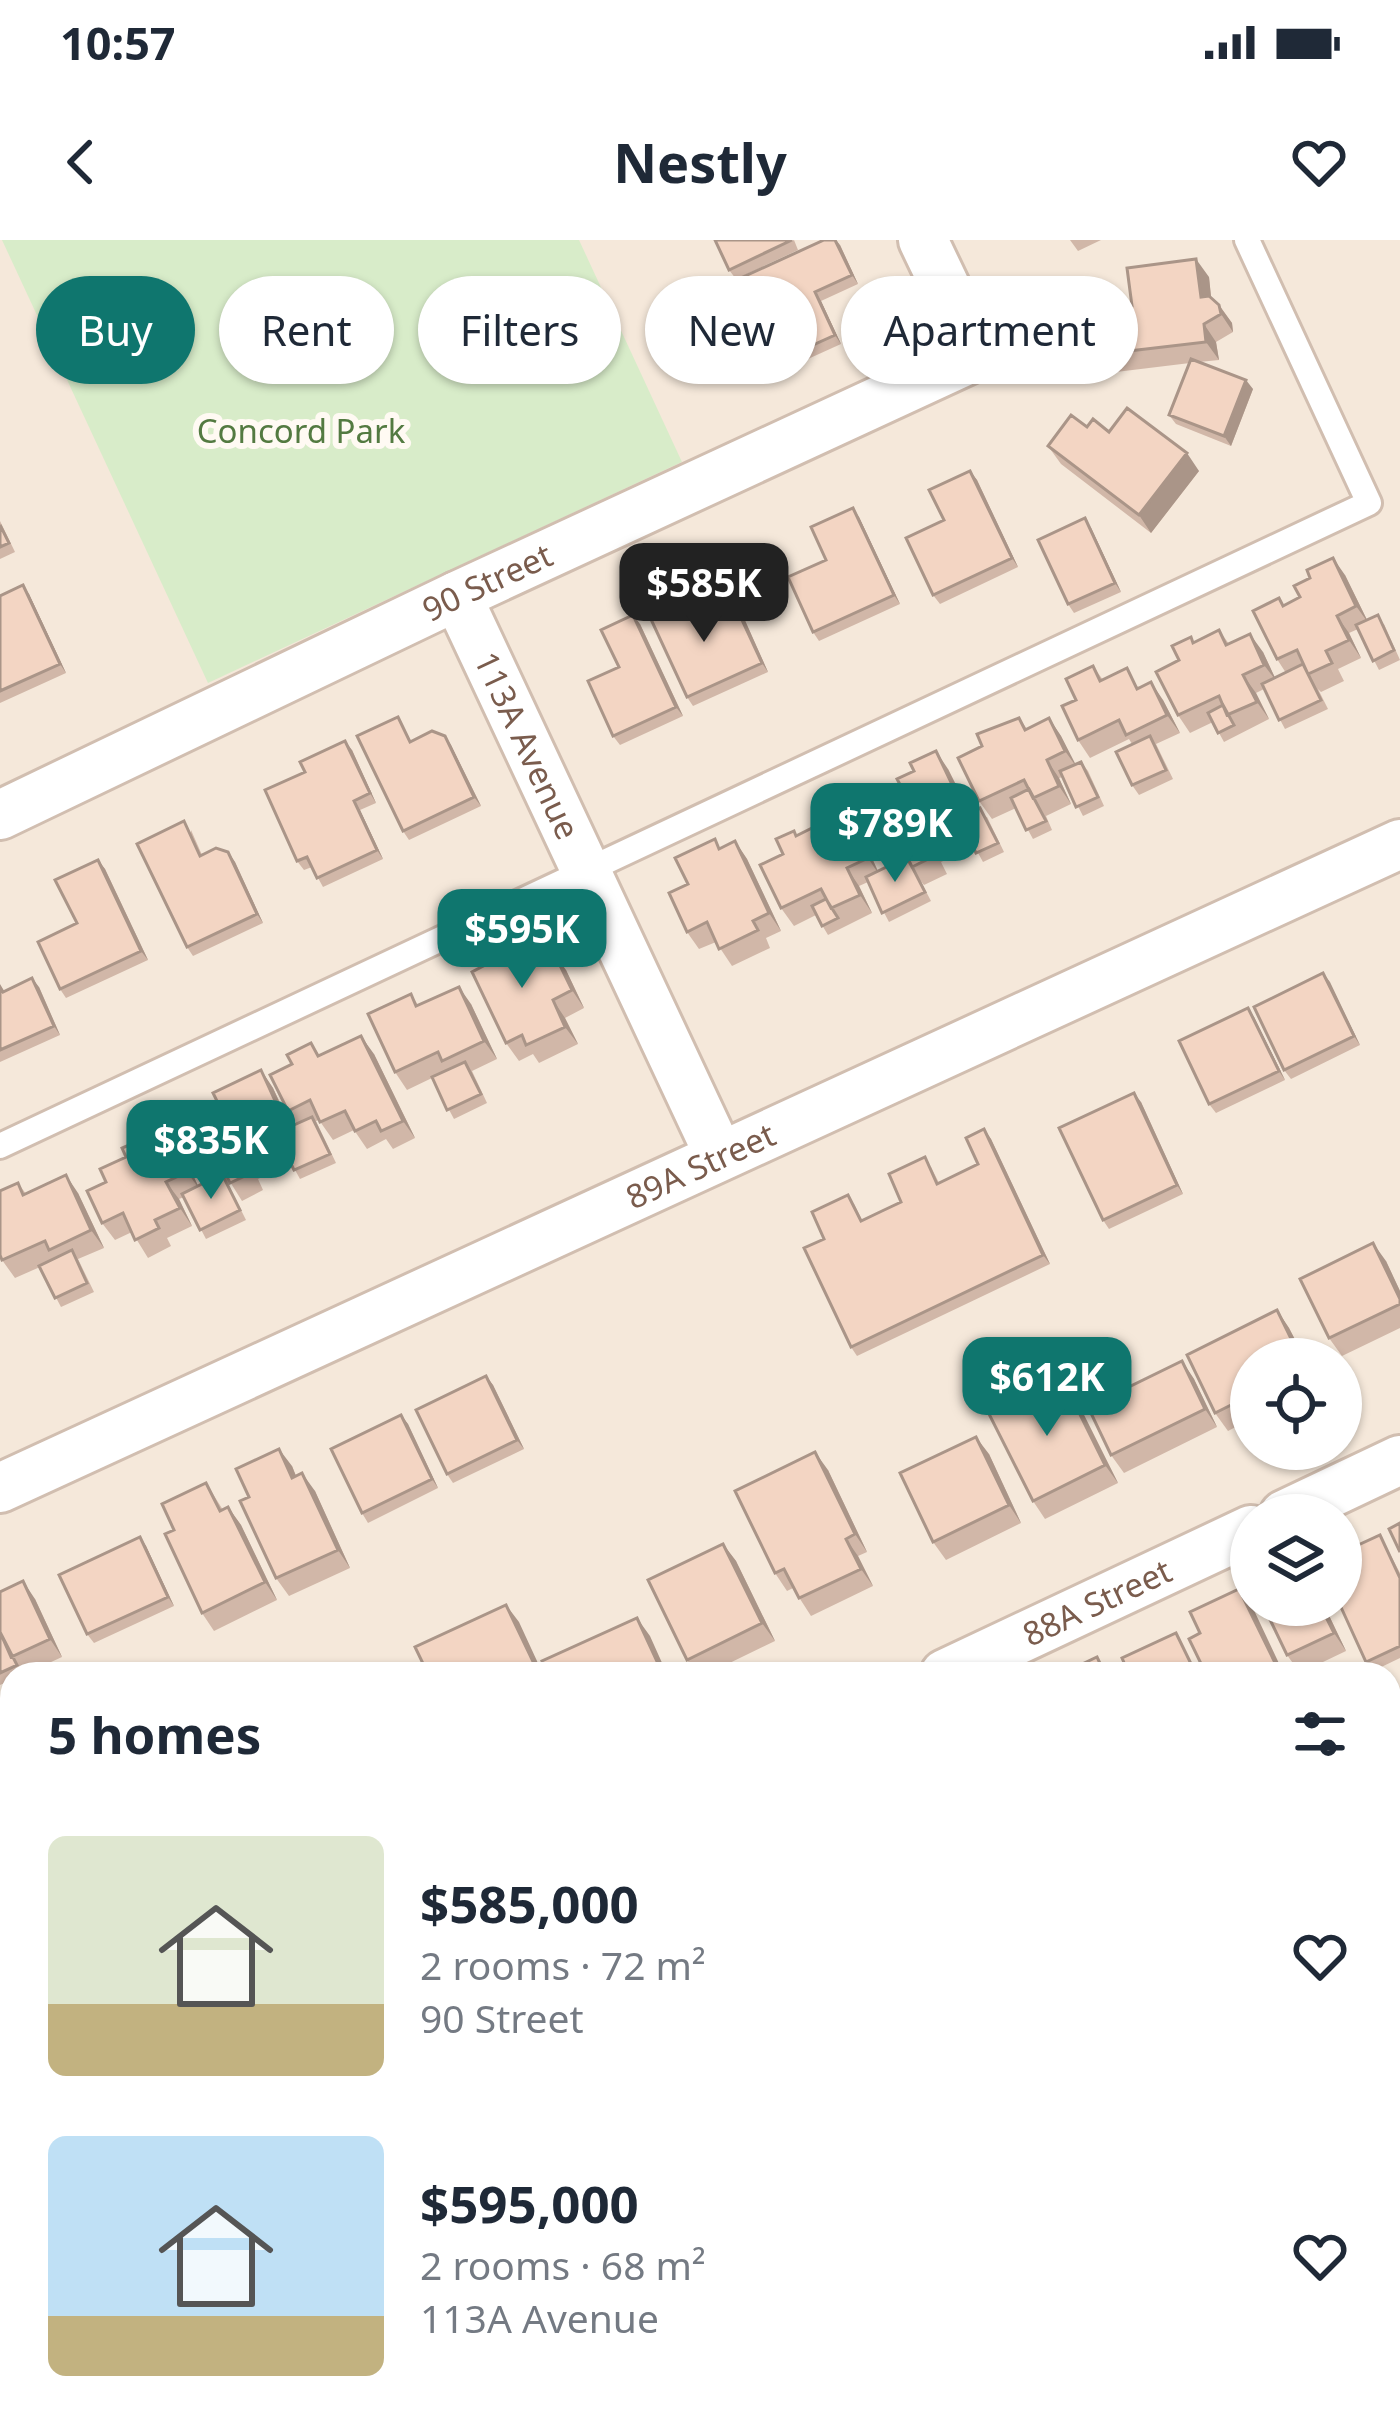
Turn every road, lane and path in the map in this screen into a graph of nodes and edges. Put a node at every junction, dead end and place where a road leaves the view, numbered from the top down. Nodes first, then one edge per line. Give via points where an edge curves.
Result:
1 (923, 240) edge
2 (1247, 240) edge
3 (457, 596) junction
4 (0, 815) edge
5 (1400, 844) edge
6 (586, 870) junction
7 (0, 1146) edge
8 (719, 1155) junction
9 (1400, 1460) edge
10 (0, 1488) edge
11 (1328, 1494) edge
12 (1230, 1541) edge
13 (971, 1662) edge

1 - 3 street, 90 Street via 978,355
2 - 6 lane via 1369,503
3 - 4 street, 90 Street
3 - 6 street, 113A Avenue
5 - 8 street, 89A Street
6 - 7 lane
6 - 8 street, 113A Avenue
8 - 10 street, 89A Street
9 - 11 street
12 - 13 street, 88A Street

